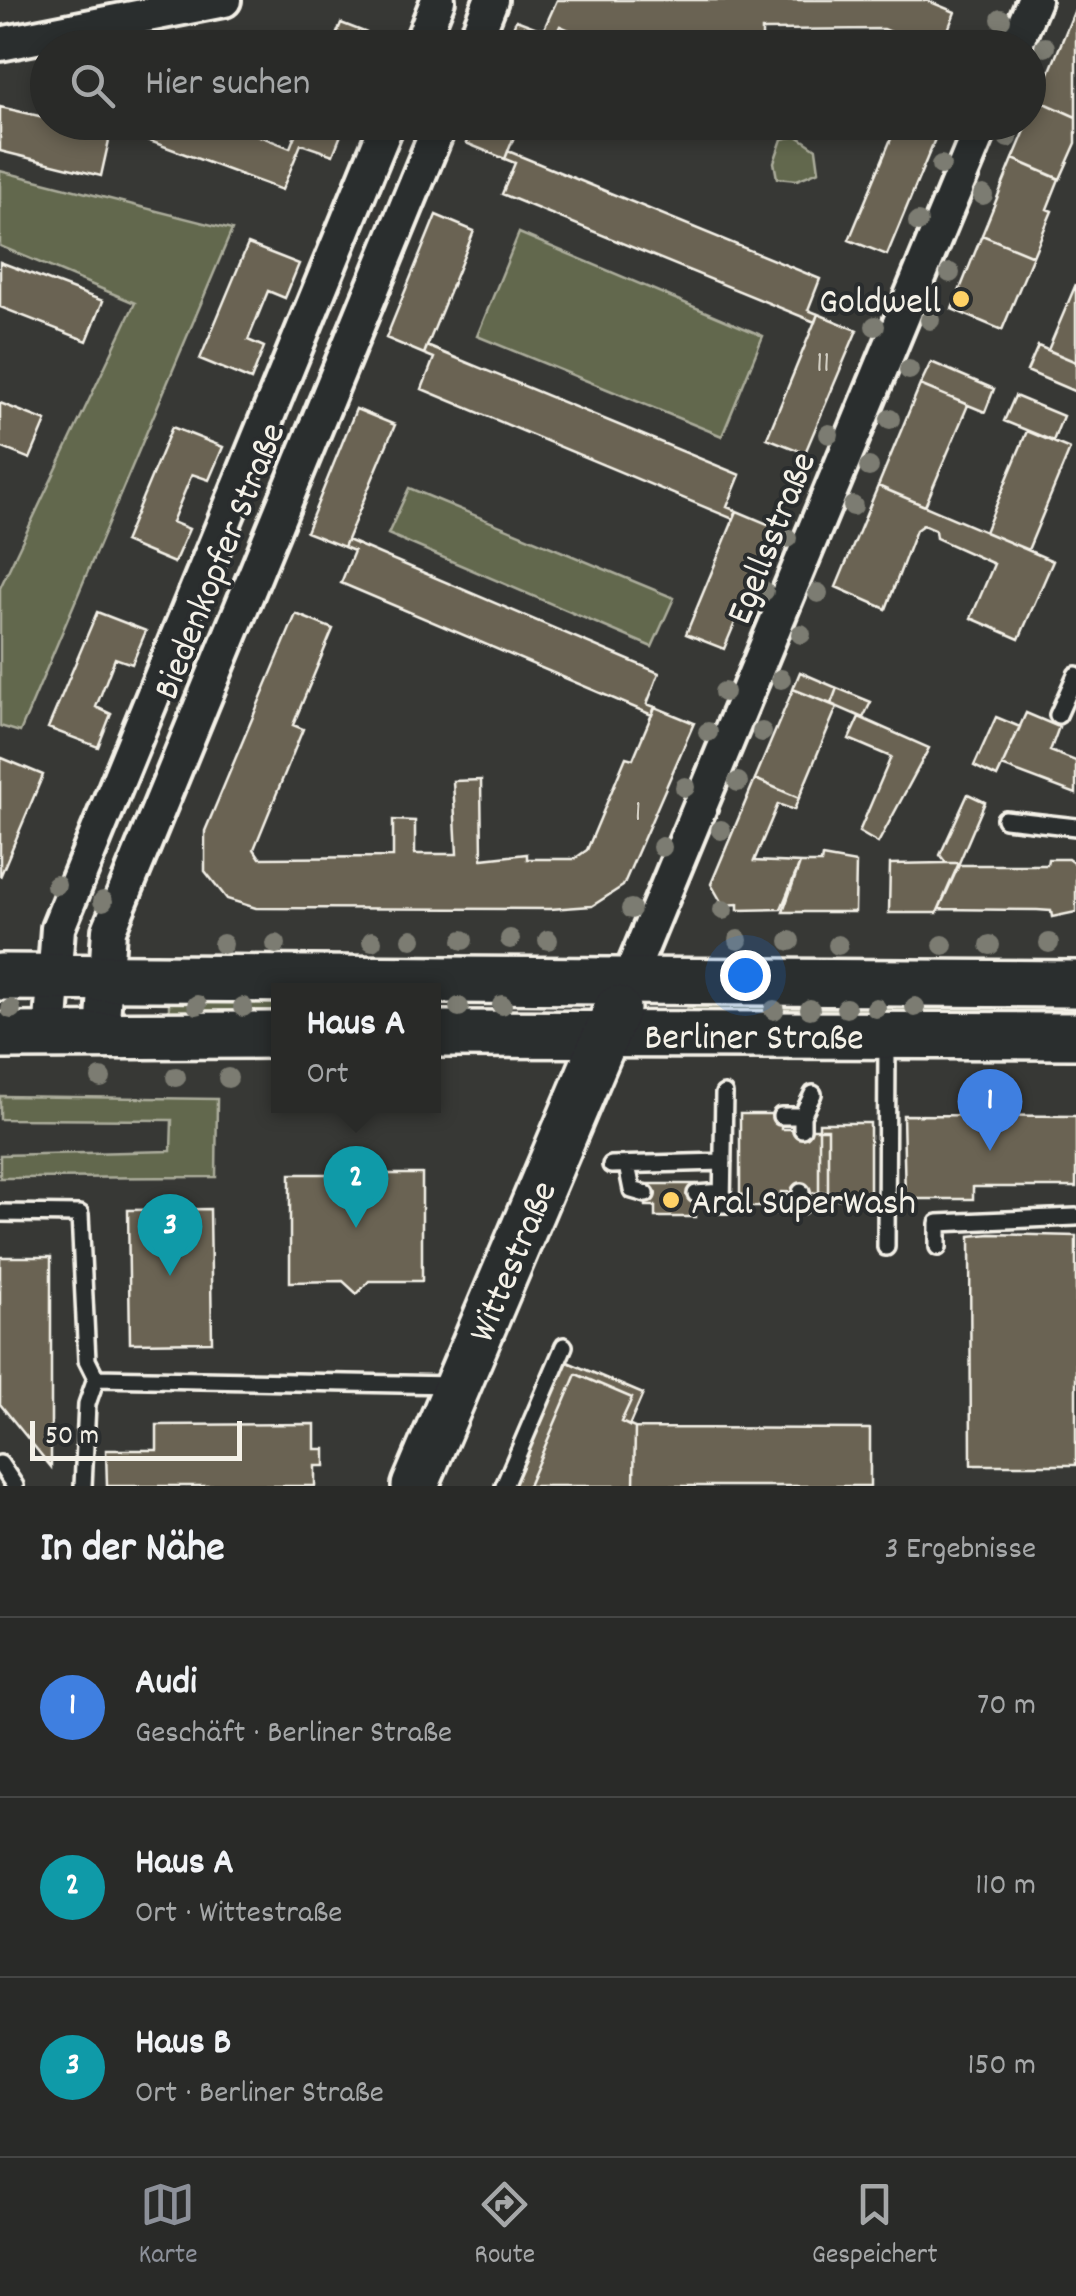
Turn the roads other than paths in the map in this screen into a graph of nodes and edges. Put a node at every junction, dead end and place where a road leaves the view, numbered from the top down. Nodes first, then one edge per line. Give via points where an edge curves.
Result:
1 (224, 0) edge
2 (438, 0) edge
3 (491, 0) edge
4 (1034, 0) edge
5 (71, 30) edge
6 (426, 30) edge
7 (479, 30) edge
8 (1022, 30) edge
9 (30, 38) edge
10 (0, 44) edge
11 (381, 140) edge
12 (433, 140) edge
13 (976, 140) edge
14 (1076, 675) edge
15 (1058, 715) dead end
16 (1005, 819) dead end
17 (1076, 827) edge
18 (0, 977) edge
19 (55, 978) junction
20 (103, 978) junction
21 (628, 981) junction
22 (1076, 984) edge
23 (607, 1033) junction
24 (441, 1034) edge
25 (271, 1035) edge
26 (887, 1035) junction
27 (0, 1036) edge
28 (50, 1036) junction
29 (102, 1036) junction
30 (1076, 1036) edge
31 (724, 1094) dead end
32 (813, 1094) dead end
33 (723, 1116) junction
34 (740, 1116) dead end
35 (781, 1116) dead end
36 (726, 1164) junction
37 (740, 1176) dead end
38 (801, 1192) dead end
39 (646, 1194) dead end
40 (696, 1194) dead end
41 (740, 1204) dead end
42 (782, 1205) dead end
43 (0, 1214) edge
44 (1076, 1217) edge
45 (886, 1247) dead end
46 (938, 1247) dead end
47 (564, 1346) dead end
48 (96, 1378) junction
49 (459, 1386) junction
50 (0, 1464) edge
51 (421, 1484) edge
52 (16, 1486) edge
53 (84, 1486) edge
54 (504, 1486) edge

1 - 5 street
2 - 6 street
3 - 7 street
4 - 8 street
9 - 10 street
11 - 19 street, Biedenkopfer Straße via 58,928
12 - 20 street, Biedenkopfer Straße via 108,930
13 - 21 street, Egellsstraße
14 - 15 lane
16 - 17 lane
18 - 19 main road, Berliner Straße
19 - 20 main road, Berliner Straße
19 - 28 street, Biedenkopfer Straße
20 - 21 main road, Berliner Straße
20 - 29 street, Biedenkopfer Straße
21 - 22 main road, Berliner Straße
21 - 23 main road, Wittestraße
23 - 24 main road, Berliner Straße
23 - 26 main road, Berliner Straße
23 - 49 main road, Wittestraße
25 - 29 main road
26 - 30 main road, Berliner Straße
26 - 45 lane
27 - 28 main road
28 - 29 main road
31 - 33 lane
32 - 35 lane via 802,1122
33 - 34 lane
33 - 36 lane
36 - 37 lane
36 - 39 lane via 619,1165 632,1190
36 - 40 lane
36 - 41 lane via 722,1204
38 - 42 lane via 801,1204
43 - 48 lane via 80,1214 87,1360
44 - 46 lane via 938,1223
47 - 54 lane
48 - 49 lane via 214,1390
48 - 53 lane via 87,1404
49 - 51 main road, Wittestraße
50 - 52 lane

